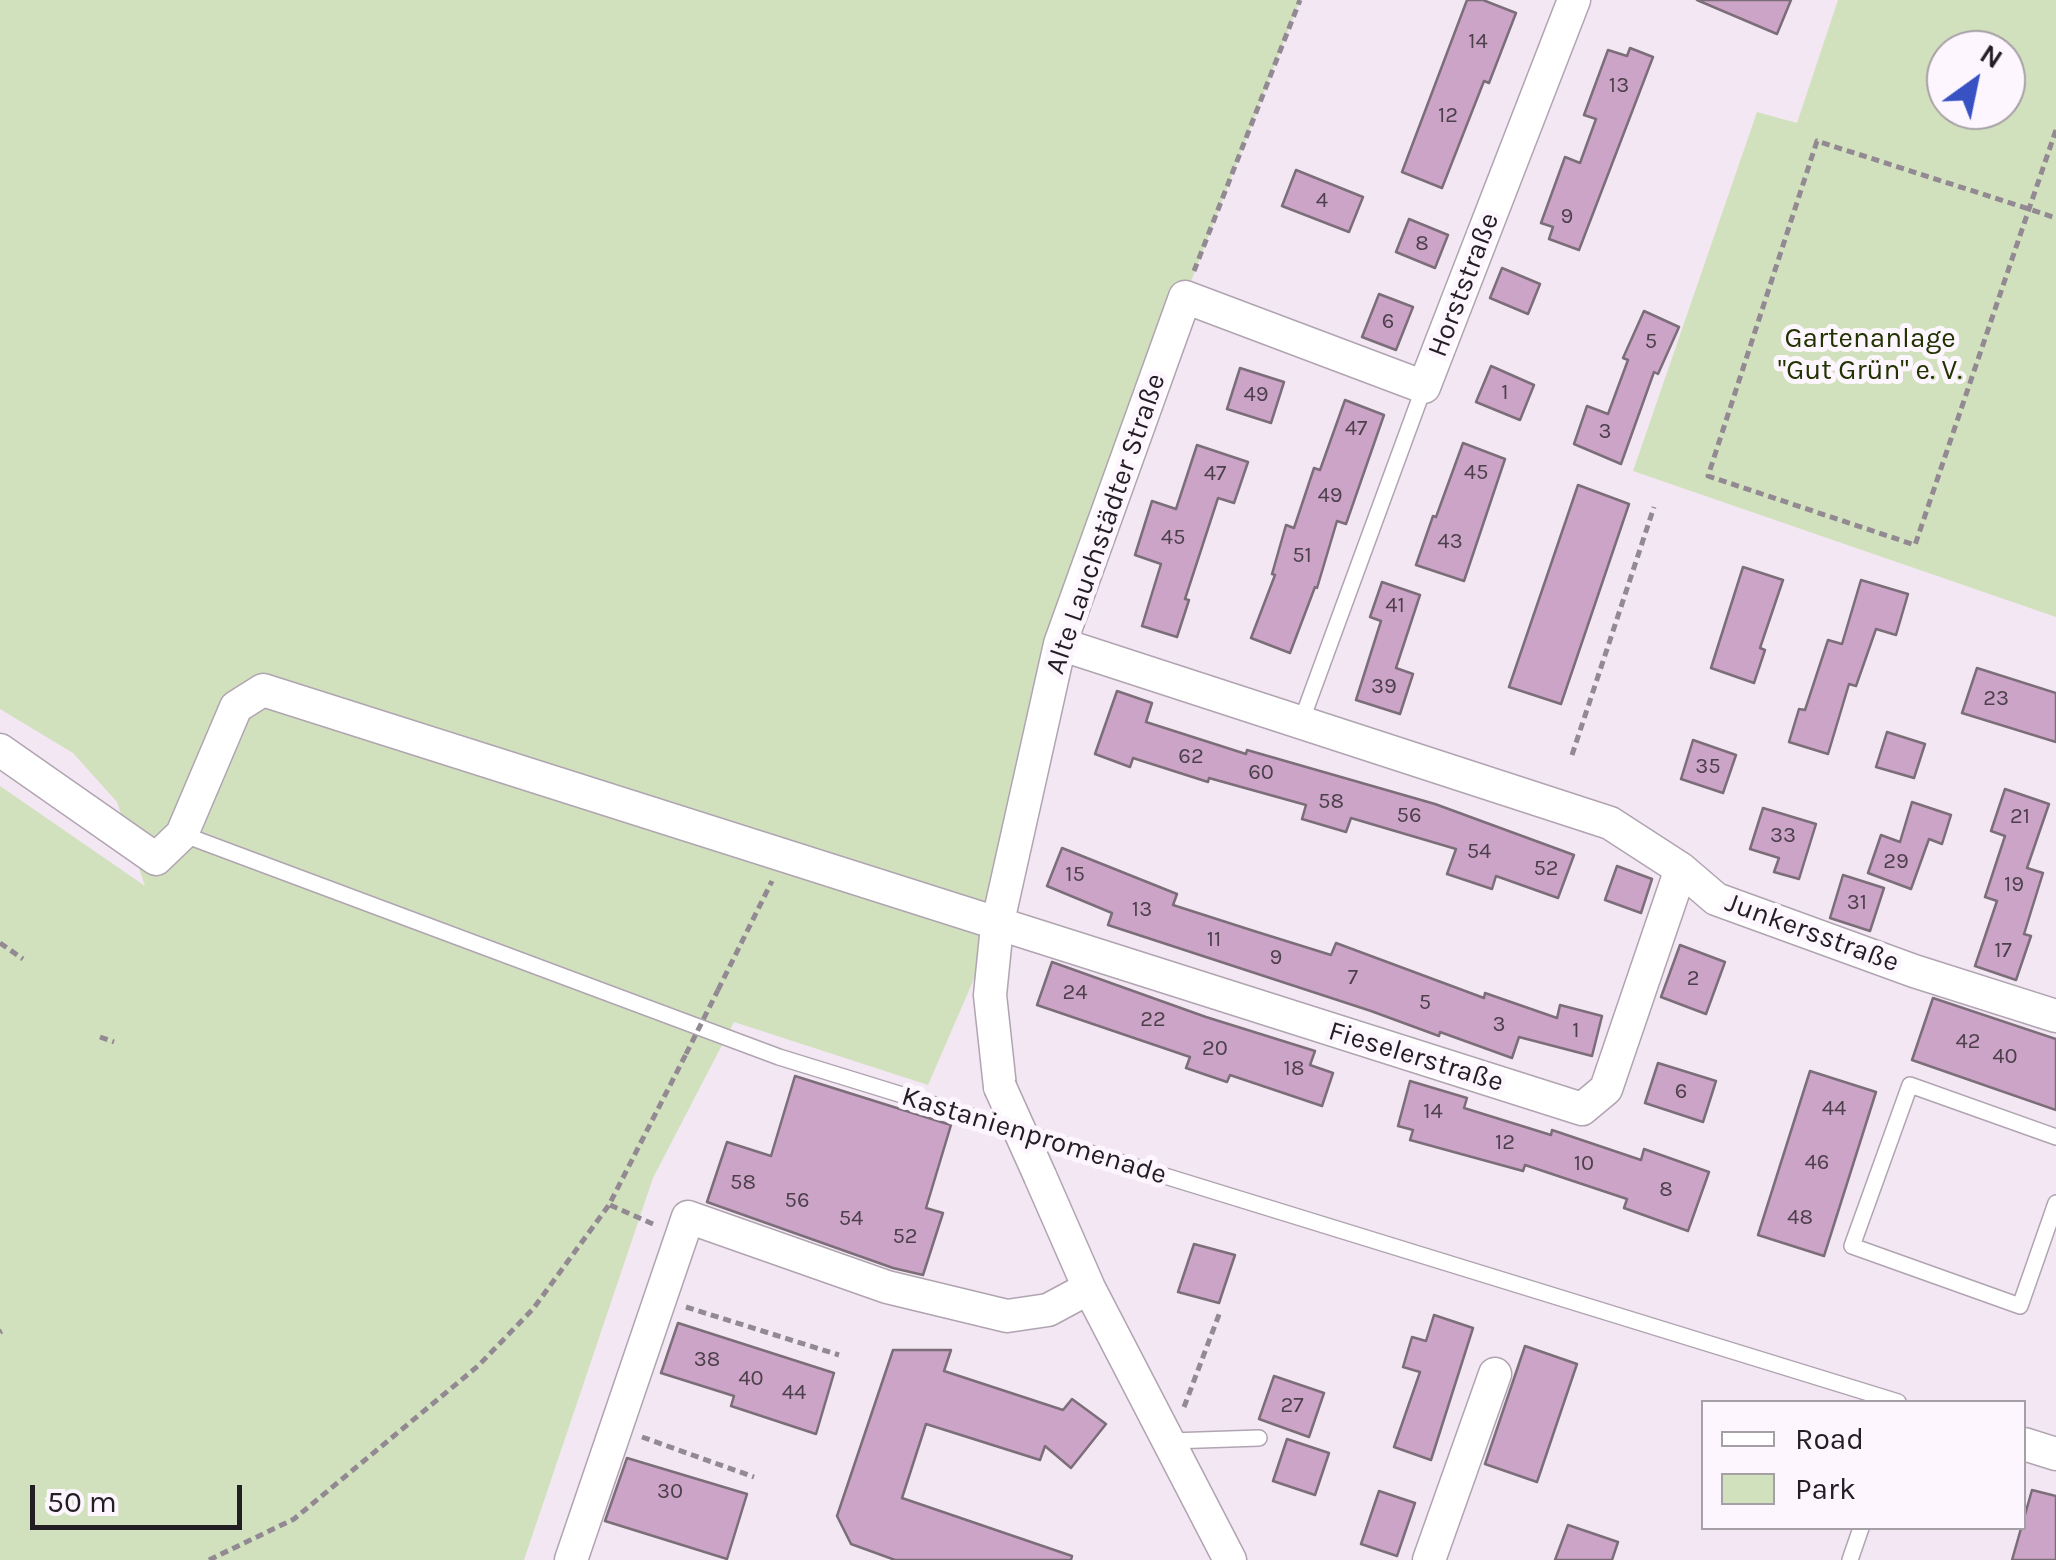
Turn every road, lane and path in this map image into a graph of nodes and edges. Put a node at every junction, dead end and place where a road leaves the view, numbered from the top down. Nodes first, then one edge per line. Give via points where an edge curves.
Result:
1 (1300, 0) edge
2 (1574, 0) edge
3 (2056, 130) edge
4 (2029, 209) junction
5 (2056, 218) edge
6 (1184, 298) junction
7 (1424, 387) junction
8 (1654, 507) dead end
9 (1060, 644) junction
10 (1301, 722) junction
11 (0, 750) edge
12 (1572, 755) dead end
13 (182, 834) junction
14 (784, 856) junction
15 (1681, 868) junction
16 (997, 926) junction
17 (0, 943) edge
18 (22, 959) dead end
19 (2056, 1016) edge
20 (100, 1037) dead end
21 (114, 1042) dead end
22 (2056, 1137) edge
23 (2056, 1203) edge
24 (610, 1205) junction
25 (680, 1237) junction
26 (1089, 1288) junction
27 (660, 1299) junction
28 (1220, 1312) dead end
29 (840, 1355) dead end
30 (1494, 1374) dead end
31 (1892, 1400) edge
32 (616, 1428) junction
33 (1259, 1438) dead end
34 (1171, 1442) junction
35 (2026, 1445) edge
36 (2056, 1454) edge
37 (754, 1476) dead end
38 (1860, 1530) edge
39 (210, 1560) edge
40 (571, 1560) edge
41 (1230, 1560) edge
42 (1429, 1560) edge
43 (1850, 1560) edge

1 - 6 path
2 - 7 street, Horststraße
3 - 4 path
4 - 4 path via 1916,545 1708,476 1816,141
4 - 5 path
6 - 7 street, Horststraße
6 - 9 street, Alte Lauchstädter Straße
7 - 10 lane
8 - 12 path
9 - 10 street, Junkersstraße
9 - 16 street, Alte Lauchstädter Straße
10 - 15 street, Junkersstraße via 1610,823
11 - 13 street via 156,859
13 - 14 street via 236,707 262,690
13 - 31 lane, Kastanienpromenade via 779,1057
14 - 16 street
14 - 24 path, bridge
15 - 16 street, Fieselerstraße via 1606,1090 1582,1109
15 - 19 street, Junkersstraße via 1716,899
16 - 26 street, Alte Lauchstädter Straße, bridge via 990,994 1000,1087
17 - 18 path
20 - 21 path
22 - 23 lane via 1910,1085 1852,1246 2020,1306
24 - 25 path
24 - 39 path via 534,1309 478,1366 294,1518
25 - 26 street via 688,1217 887,1287 1007,1316 1048,1310
25 - 27 street
26 - 34 street, Alte Lauchstädter Straße
27 - 29 path
27 - 32 street
28 - 34 path
30 - 42 street
32 - 37 path
32 - 40 street
33 - 34 lane
34 - 41 street, Alte Lauchstädter Straße
35 - 36 street
38 - 43 lane

